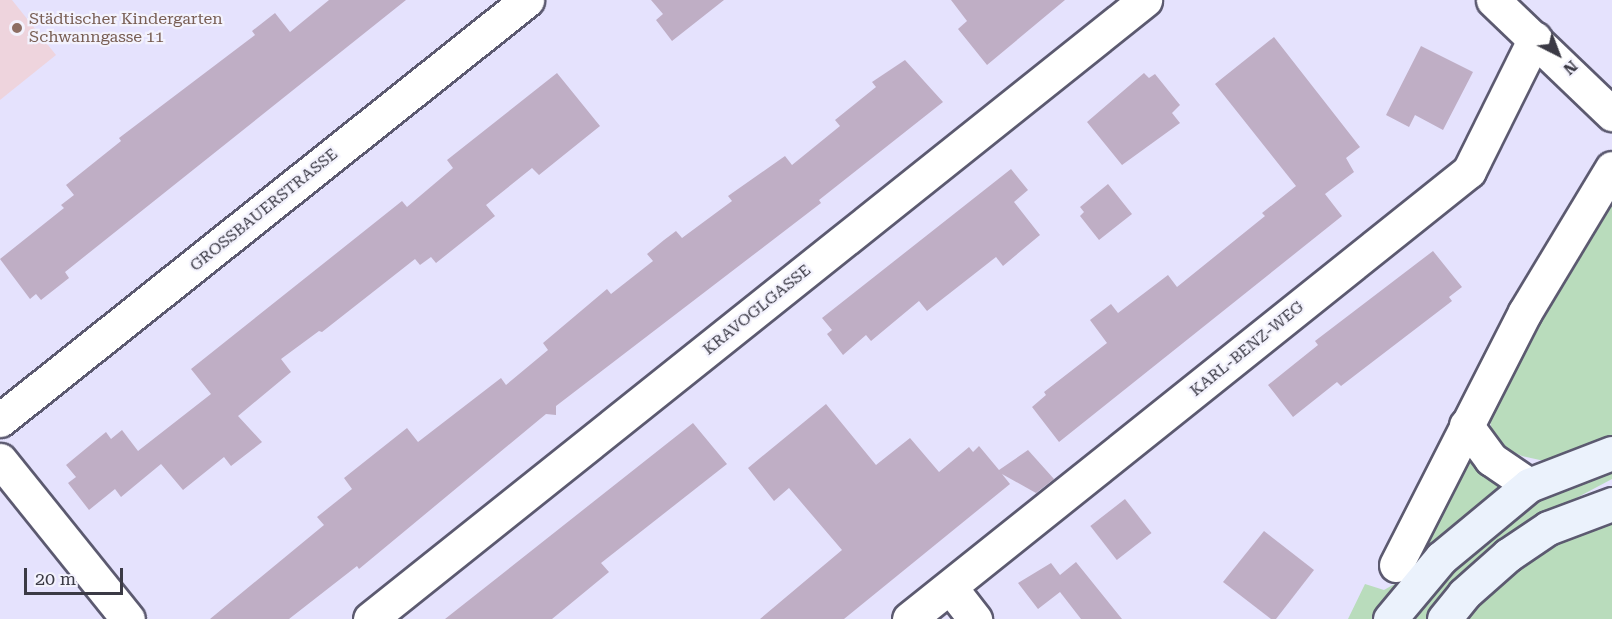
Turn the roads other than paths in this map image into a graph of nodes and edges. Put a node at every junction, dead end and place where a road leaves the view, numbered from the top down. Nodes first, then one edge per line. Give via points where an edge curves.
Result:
1 (527, 0) edge
2 (1145, 0) edge
3 (1493, 0) edge
4 (1535, 38) junction
5 (1612, 114) edge
6 (1612, 168) edge
7 (0, 420) edge
8 (1466, 426) junction
9 (1612, 453) edge
10 (0, 460) edge
11 (1529, 485) junction
12 (1612, 487) edge
13 (1612, 504) edge
14 (1548, 528) junction
15 (1395, 565) dead end
16 (950, 587) junction
17 (128, 619) edge
18 (370, 619) edge
19 (909, 619) edge
20 (975, 619) edge
21 (1390, 619) edge
22 (1444, 619) edge

1 - 7 street, GROSSBAUERSTRASSE
2 - 18 street, KRAVOGLGASSE
3 - 4 street
4 - 5 street
4 - 16 street, KARL-BENZ-WEG via 1468,171
6 - 8 street via 1525,312
8 - 11 street via 1491,459
8 - 15 street
9 - 11 main road
10 - 17 street
11 - 21 main road via 1441,558
12 - 14 main road via 1583,501
13 - 14 main road
14 - 22 main road via 1508,555 1464,594
16 - 19 street, KARL-BENZ-WEG
16 - 20 street

